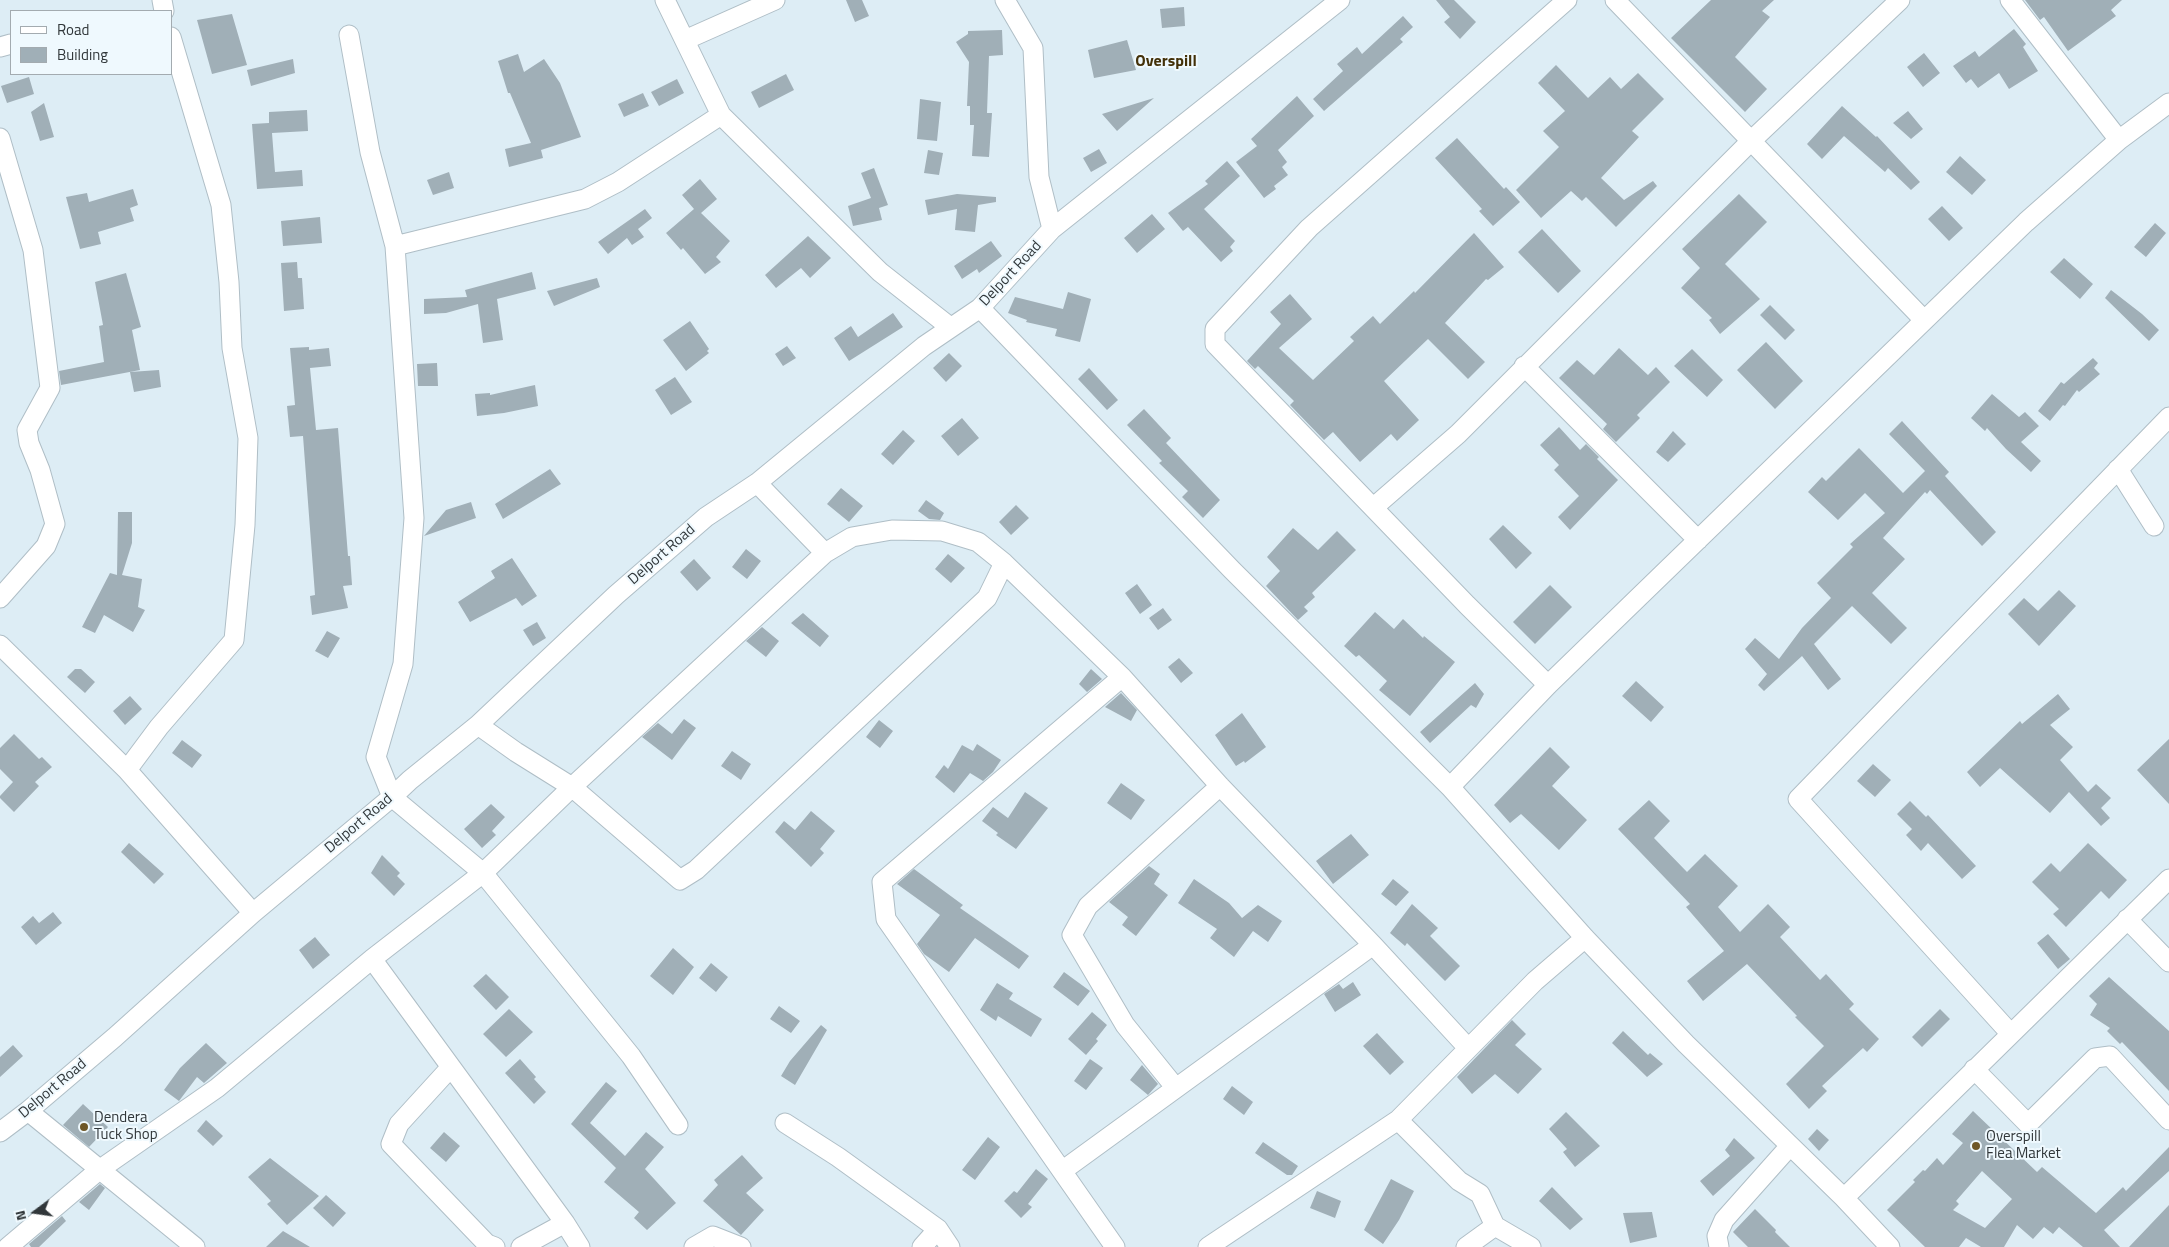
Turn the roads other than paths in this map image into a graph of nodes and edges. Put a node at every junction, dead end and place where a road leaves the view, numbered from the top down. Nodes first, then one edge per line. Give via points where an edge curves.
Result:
1 (665, 0) edge
2 (775, 0) edge
3 (1005, 0) edge
4 (1340, 0) edge
5 (1567, 0) edge
6 (1615, 0) edge
7 (1900, 0) edge
8 (2010, 0) edge
9 (349, 35) dead end
10 (172, 40) edge
11 (685, 40) junction
12 (2169, 103) edge
13 (721, 115) junction
14 (0, 138) edge
15 (2120, 140) junction
16 (1751, 141) junction
17 (1052, 229) junction
18 (395, 246) junction
19 (980, 308) junction
20 (1924, 320) junction
21 (950, 327) junction
22 (1524, 366) junction
23 (2169, 417) edge
24 (2118, 469) junction
25 (757, 483) junction
26 (1374, 508) junction
27 (2154, 526) dead end
28 (1698, 540) junction
29 (825, 553) junction
30 (1004, 563) junction
31 (0, 598) edge
32 (0, 645) edge
33 (1122, 677) junction
34 (1548, 685) junction
35 (478, 725) junction
36 (127, 770) junction
37 (1220, 786) junction
38 (572, 787) junction
39 (1450, 787) junction
40 (392, 797) junction
41 (483, 874) junction
42 (2169, 879) edge
43 (253, 913) junction
44 (2127, 919) junction
45 (1585, 938) junction
46 (1373, 945) junction
47 (372, 959) junction
48 (2169, 962) edge
49 (2010, 1033) junction
50 (1468, 1048) junction
51 (451, 1067) junction
52 (1974, 1070) junction
53 (1176, 1087) junction
54 (28, 1112) junction
55 (1398, 1120) junction
56 (2169, 1120) edge
57 (785, 1123) dead end
58 (678, 1125) dead end
59 (0, 1132) edge
60 (1789, 1146) junction
61 (98, 1170) junction
62 (1062, 1171) junction
63 (1844, 1198) junction
64 (565, 1223) junction
65 (1495, 1226) junction
66 (938, 1229) junction
67 (8, 1247) edge
68 (195, 1247) edge
69 (495, 1247) edge
70 (521, 1247) edge
71 (580, 1247) edge
72 (694, 1247) edge
73 (741, 1247) edge
74 (922, 1247) edge
75 (950, 1247) edge
76 (1116, 1247) edge
77 (1208, 1247) edge
78 (1466, 1247) edge
79 (1531, 1247) edge
80 (1719, 1247) edge
81 (1890, 1247) edge

1 - 11 street
2 - 11 street
3 - 17 street via 1032,48 1039,177
4 - 17 street, Delport Road
5 - 26 street via 1308,228 1215,329 1215,344
6 - 16 street
7 - 16 street
8 - 15 street
9 - 18 street via 370,152
10 - 36 street via 222,206 232,348 248,438 245,526 234,640 159,727
11 - 13 street
12 - 15 street
13 - 18 street via 618,182 585,199
13 - 21 street via 880,272
14 - 31 street via 33,250 50,388 28,430 29,443 55,524 46,546
15 - 20 street via 2026,222
16 - 20 street
16 - 22 street
17 - 19 street, Delport Road
18 - 40 street via 414,518 403,664 376,757
19 - 21 street, Delport Road
19 - 39 street via 1232,570
20 - 28 street
21 - 25 street, Delport Road
22 - 26 street via 1458,434
22 - 28 street
23 - 24 street
24 - 27 street
24 - 49 street via 1798,800
25 - 29 street
25 - 35 street, Delport Road via 683,536
26 - 34 street
28 - 34 street
29 - 30 street via 852,537 892,530 942,531 978,542
29 - 38 street
30 - 33 street
30 - 38 street via 987,598 696,870 680,880
32 - 36 street
33 - 37 street
33 - 62 street via 882,882 886,920
34 - 39 street
35 - 38 street
35 - 40 street, Delport Road
36 - 43 street
37 - 46 street
37 - 53 street via 1088,906 1072,935 1125,1025
38 - 41 street
39 - 45 street
40 - 41 street
40 - 43 street, Delport Road
41 - 47 street
41 - 58 street via 631,1056
42 - 44 street
43 - 54 street, Delport Road
44 - 48 street
44 - 49 street
45 - 50 street via 1535,981
45 - 60 street
46 - 50 street
46 - 53 street
47 - 51 street
47 - 61 street via 217,1088
49 - 52 street
50 - 55 street
51 - 64 street
51 - 69 street via 399,1124 390,1144 487,1244
52 - 56 street via 2028,1124 2095,1058 2110,1056
52 - 63 street
53 - 62 street
54 - 59 street, Delport Road
54 - 61 street
55 - 65 street via 1458,1181 1480,1194
55 - 77 street
57 - 66 street
60 - 63 street
60 - 80 street via 1724,1220 1717,1236
61 - 67 street
61 - 68 street
62 - 76 street
63 - 81 street
64 - 70 street
64 - 71 street
65 - 78 street
65 - 79 street
66 - 74 street
66 - 75 street
72 - 73 street via 713,1236

